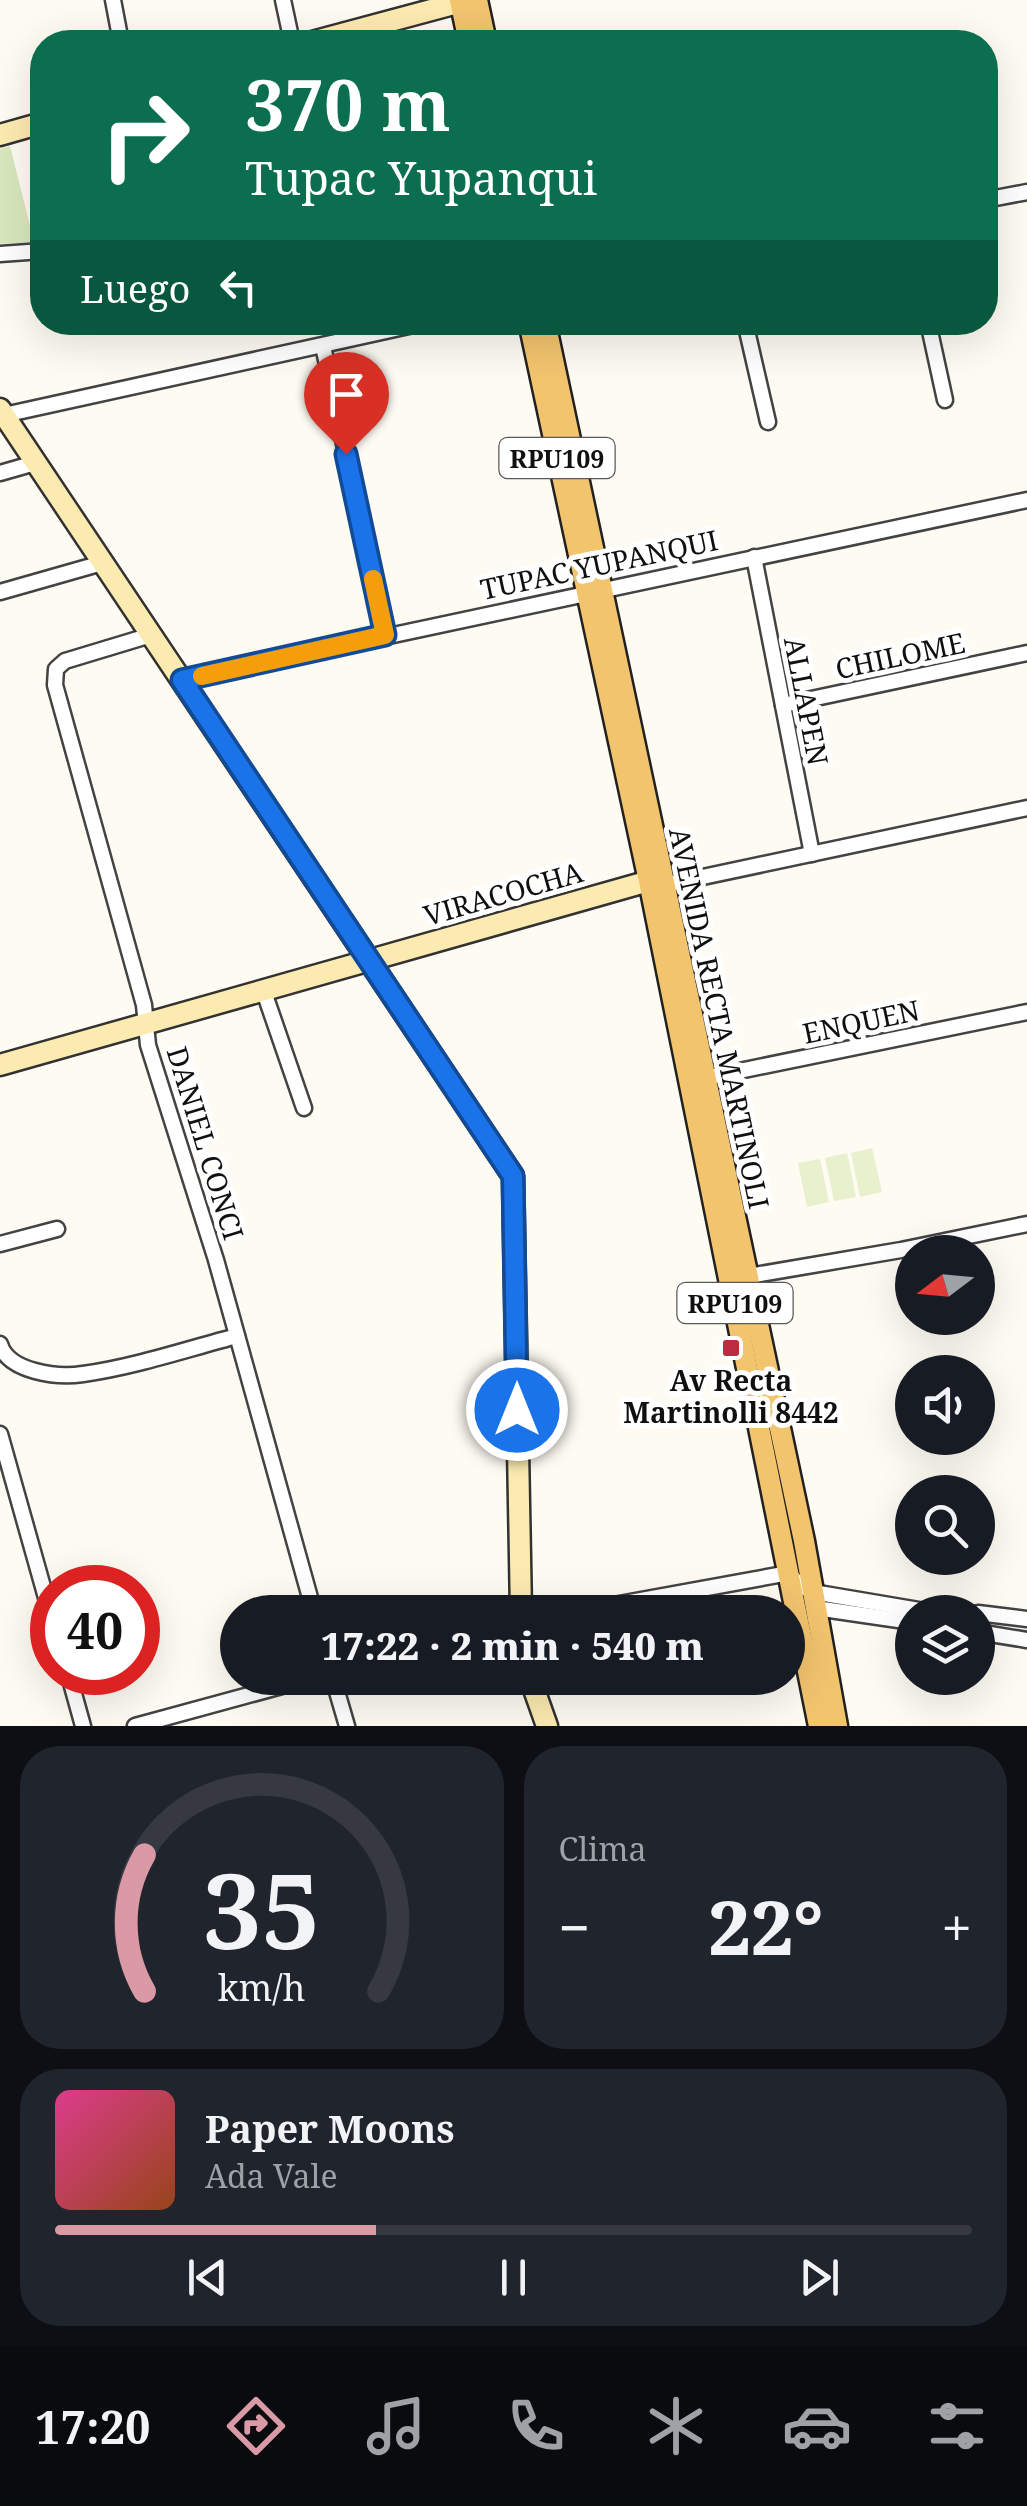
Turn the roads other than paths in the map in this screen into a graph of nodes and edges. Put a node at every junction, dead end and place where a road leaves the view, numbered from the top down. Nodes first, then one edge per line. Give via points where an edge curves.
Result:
1 (112, 0) edge
2 (283, 0) edge
3 (468, 1) edge
4 (118, 30) edge
5 (289, 30) edge
6 (359, 30) edge
7 (469, 30) edge
8 (481, 30) edge
9 (30, 126) edge
10 (0, 135) edge
11 (1027, 192) edge
12 (998, 198) edge
13 (30, 252) edge
14 (0, 254) edge
15 (359, 335) edge
16 (532, 335) edge
17 (547, 335) edge
18 (747, 335) edge
19 (931, 335) edge
20 (324, 346) junction
21 (945, 400) dead end
22 (2, 412) edge
23 (768, 422) dead end
24 (35, 463) junction
25 (0, 473) edge
26 (1027, 500) edge
27 (754, 557) junction
28 (102, 563) junction
29 (594, 591) junction
30 (0, 592) edge
31 (151, 635) junction
32 (385, 635) junction
33 (1027, 654) edge
34 (182, 680) junction
35 (783, 705) junction
36 (1027, 808) edge
37 (812, 854) junction
38 (657, 883) junction
39 (368, 960) junction
40 (263, 989) junction
41 (1027, 1012) edge
42 (147, 1022) junction
43 (0, 1065) edge
44 (705, 1078) junction
45 (304, 1108) dead end
46 (1027, 1224) edge
47 (58, 1229) dead end
48 (0, 1244) edge
49 (738, 1278) junction
50 (237, 1336) junction
51 (0, 1344) edge
52 (0, 1434) edge
53 (4, 1465) edge
54 (35, 1565) edge
55 (804, 1591) junction
56 (309, 1595) edge
57 (521, 1595) edge
58 (760, 1595) edge
59 (895, 1606) edge
60 (995, 1615) edge
61 (895, 1617) edge
62 (1027, 1619) edge
63 (995, 1635) edge
64 (1027, 1640) edge
65 (74, 1695) edge
66 (249, 1695) edge
67 (338, 1695) edge
68 (536, 1695) edge
69 (83, 1726) edge
70 (135, 1726) edge
71 (347, 1726) edge
72 (547, 1726) edge
73 (819, 1726) edge
74 (838, 1726) edge

1 - 4 street
2 - 5 street
3 - 6 street
3 - 7 main road
3 - 8 main road
9 - 10 street
11 - 12 street
13 - 14 street
15 - 20 street
16 - 29 main road, AVENIDA RECTA MARTINOLI / RPU109
17 - 29 main road, AVENIDA RECTA MARTINOLI / RPU109
18 - 23 street
19 - 21 street
20 - 22 street
20 - 32 street
22 - 24 street
24 - 25 street
24 - 28 street
26 - 27 street, TUPAC YUPANQUI
27 - 29 street, TUPAC YUPANQUI
27 - 35 street, ALLAPEN
28 - 30 street
28 - 31 street
29 - 32 street, TUPAC YUPANQUI
29 - 38 main road, AVENIDA RECTA MARTINOLI / RPU109
31 - 34 street
31 - 42 street, DANIEL CONCI via 65,662 55,675
32 - 34 street, TUPAC YUPANQUI
33 - 35 street, CHILOME
34 - 39 street
35 - 37 street, ALLAPEN
36 - 37 street, VIRACOCHA
37 - 38 street, VIRACOCHA
38 - 39 street, VIRACOCHA
38 - 44 main road, AVENIDA RECTA MARTINOLI / RPU109
38 - 49 main road, AVENIDA RECTA MARTINOLI / RPU109
39 - 40 street, VIRACOCHA
39 - 57 street via 513,1176
40 - 42 street, VIRACOCHA
40 - 45 street
41 - 44 street, ENQUEN
42 - 43 street, VIRACOCHA
42 - 50 street, DANIEL CONCI via 148,1045
44 - 49 main road, AVENIDA RECTA MARTINOLI / RPU109
46 - 49 street
47 - 48 street
49 - 55 main road, AVENIDA RECTA MARTINOLI / RPU109
49 - 55 main road, AVENIDA RECTA MARTINOLI / RPU109 via 772,1488
50 - 51 street via 82,1375 34,1370 9,1359
50 - 56 street, DANIEL CONCI
52 - 53 street
53 - 54 street
55 - 58 street
55 - 59 street
55 - 61 street
55 - 73 main road, AVENIDA RECTA MARTINOLI / RPU109 via 801,1627
55 - 74 main road, AVENIDA RECTA MARTINOLI / RPU109
60 - 62 street
63 - 64 street
65 - 69 street
66 - 70 street
67 - 71 street
68 - 72 street

